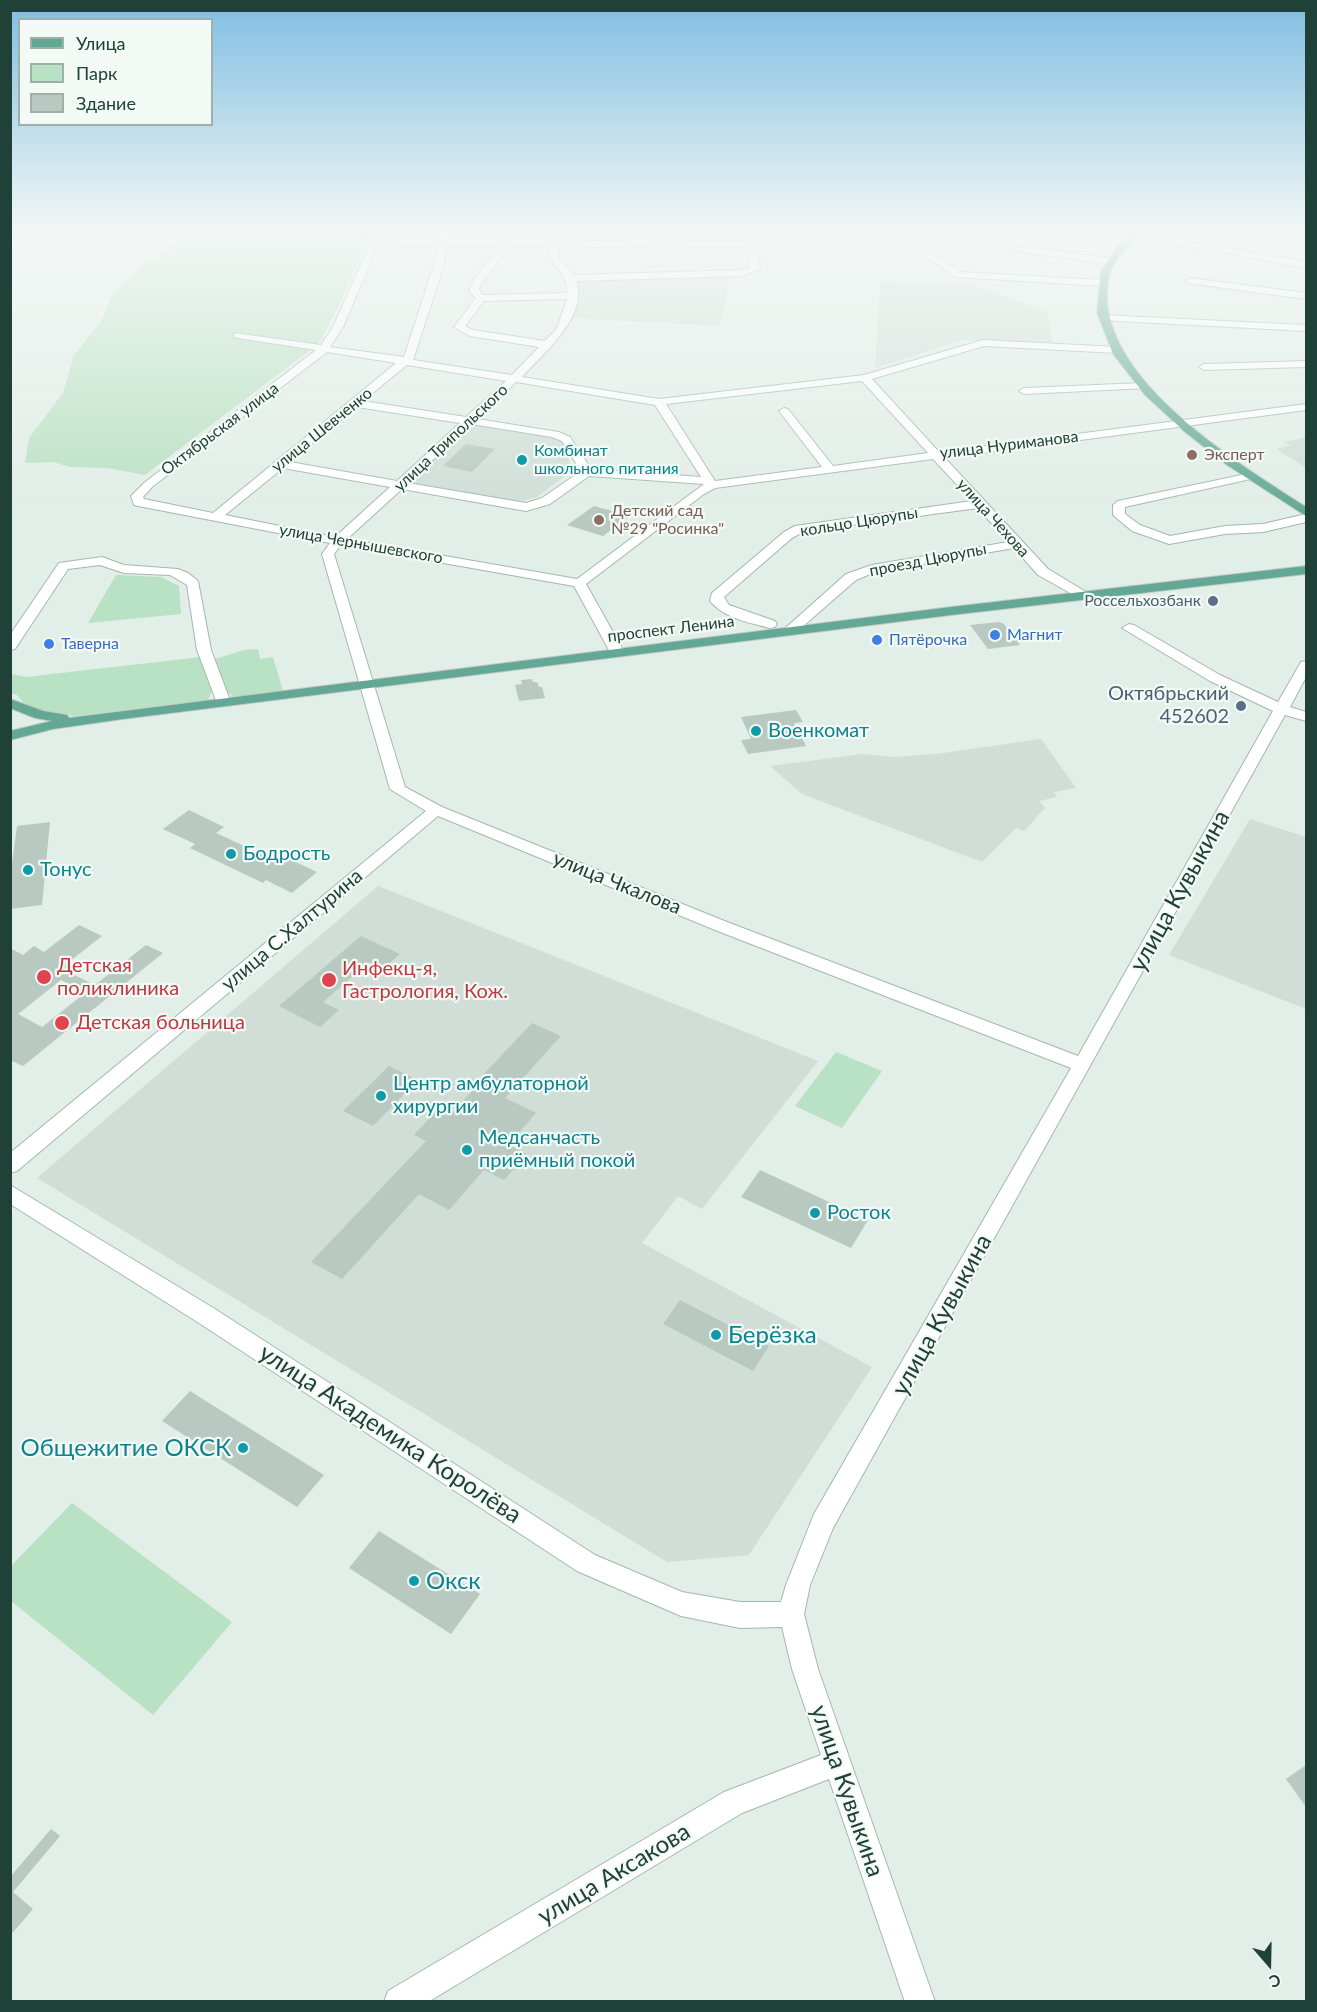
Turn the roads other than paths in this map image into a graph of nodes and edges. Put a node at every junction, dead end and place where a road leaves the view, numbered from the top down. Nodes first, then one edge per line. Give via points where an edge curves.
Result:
1 (339, 325) edge
2 (421, 325) edge
3 (459, 325) edge
4 (563, 325) edge
5 (1105, 325) edge
6 (1243, 325) edge
7 (1306, 328) edge
8 (238, 335) dead end
9 (549, 345) junction
10 (323, 350) junction
11 (1117, 350) junction
12 (404, 363) junction
13 (1306, 364) edge
14 (1204, 367) dead end
15 (865, 378) junction
16 (513, 380) junction
17 (1143, 386) junction
18 (1024, 391) dead end
19 (659, 402) junction
20 (354, 403) junction
21 (1306, 407) edge
22 (784, 411) dead end
23 (467, 421) junction
24 (1180, 423) junction
25 (934, 454) junction
26 (281, 464) junction
27 (830, 470) junction
28 (587, 472) junction
29 (1251, 476) junction
30 (710, 483) junction
31 (400, 485) junction
32 (143, 504) joint
33 (980, 504) junction
34 (1306, 515) edge
35 (216, 517) junction
36 (338, 541) junction
37 (1016, 544) junction
38 (1306, 564) edge
39 (1306, 570) edge
40 (1223, 579) junction
41 (579, 583) junction
42 (1081, 595) junction
43 (770, 624) dead end
44 (1129, 628) dead end
45 (788, 632) junction
46 (10, 646) edge
47 (616, 650) dead end
48 (1306, 665) edge
49 (366, 685) junction
50 (12, 703) edge
51 (224, 703) junction
52 (1281, 710) junction
53 (123, 715) junction
54 (1306, 717) edge
55 (10, 730) edge
56 (10, 736) edge
57 (436, 810) junction
58 (1083, 1065) junction
59 (10, 1165) edge
60 (10, 1193) edge
61 (791, 1614) junction
62 (836, 1763) junction
63 (399, 2001) edge
64 (920, 2001) edge

1 - 10 street, Октябрьская улица
2 - 12 street, улица Шевченко via 413,352
3 - 9 street via 461,330
4 - 9 street, улица Трипольского
5 - 11 main road
6 - 7 street
8 - 10 street
9 - 16 street, улица Трипольского
10 - 12 street
10 - 32 street, Октябрьская улица via 148,485 137,496
11 - 15 street via 983,343
11 - 17 main road
12 - 16 street
12 - 20 street, улица Шевченко
13 - 14 street
15 - 19 street
15 - 25 street, улица Чехова
16 - 19 street
16 - 23 street, улица Трипольского
17 - 18 street
17 - 24 main road
19 - 30 street
20 - 23 street
20 - 26 street, улица Шевченко
21 - 24 street, улица Нуриманова
22 - 27 street
23 - 28 street via 555,434 566,440
23 - 31 street, улица Трипольского
24 - 25 street, улица Нуриманова
24 - 29 main road
25 - 27 street, улица Нуриманова
25 - 33 street, улица Чехова
26 - 31 street
26 - 35 street, улица Шевченко
27 - 30 street, улица Нуриманова
28 - 30 street
28 - 31 street via 546,501 526,507
29 - 34 main road
29 - 34 street via 1122,504 1119,516 1136,528 1169,540 1263,528
30 - 41 street
31 - 36 street, улица Трипольского
32 - 35 street, улица Чернышевского
33 - 37 street, улица Чехова
33 - 43 street, кольцо Цюрупы via 815,526 788,535 717,596 724,608
35 - 36 street, улица Чернышевского
36 - 41 street, улица Чернышевского
36 - 49 street, улица Чкалова via 328,554
37 - 42 street, улица Чехова via 1049,577
37 - 45 street, проезд Цюрупы via 872,569 851,577
38 - 40 main road, проспект Ленина
39 - 40 main road, проспект Ленина
40 - 42 main road, проспект Ленина
41 - 47 street
42 - 45 main road, проспект Ленина
44 - 52 street
45 - 49 main road, проспект Ленина
46 - 51 street via 64,566 102,561 112,569 171,572 193,584 204,650
48 - 52 street, улица Кувыкина
49 - 51 main road, проспект Ленина
49 - 57 street, улица Чкалова via 398,789
50 - 53 main road, проспект Ленина via 40,715 57,717
50 - 55 main road via 18,714
51 - 53 main road, проспект Ленина
52 - 54 street
52 - 58 street, улица Кувыкина
53 - 56 main road, проспект Ленина via 52,725
57 - 58 street, улица Чкалова via 721,926
57 - 59 street, улица С.Халтурина
58 - 61 street, улица Кувыкина via 823,1522
60 - 61 street, улица Академика Королёва via 586,1563 681,1604 740,1615
61 - 62 street, улица Кувыкина
62 - 63 street, улица Аксакова via 734,1803
62 - 64 street, улица Кувыкина

